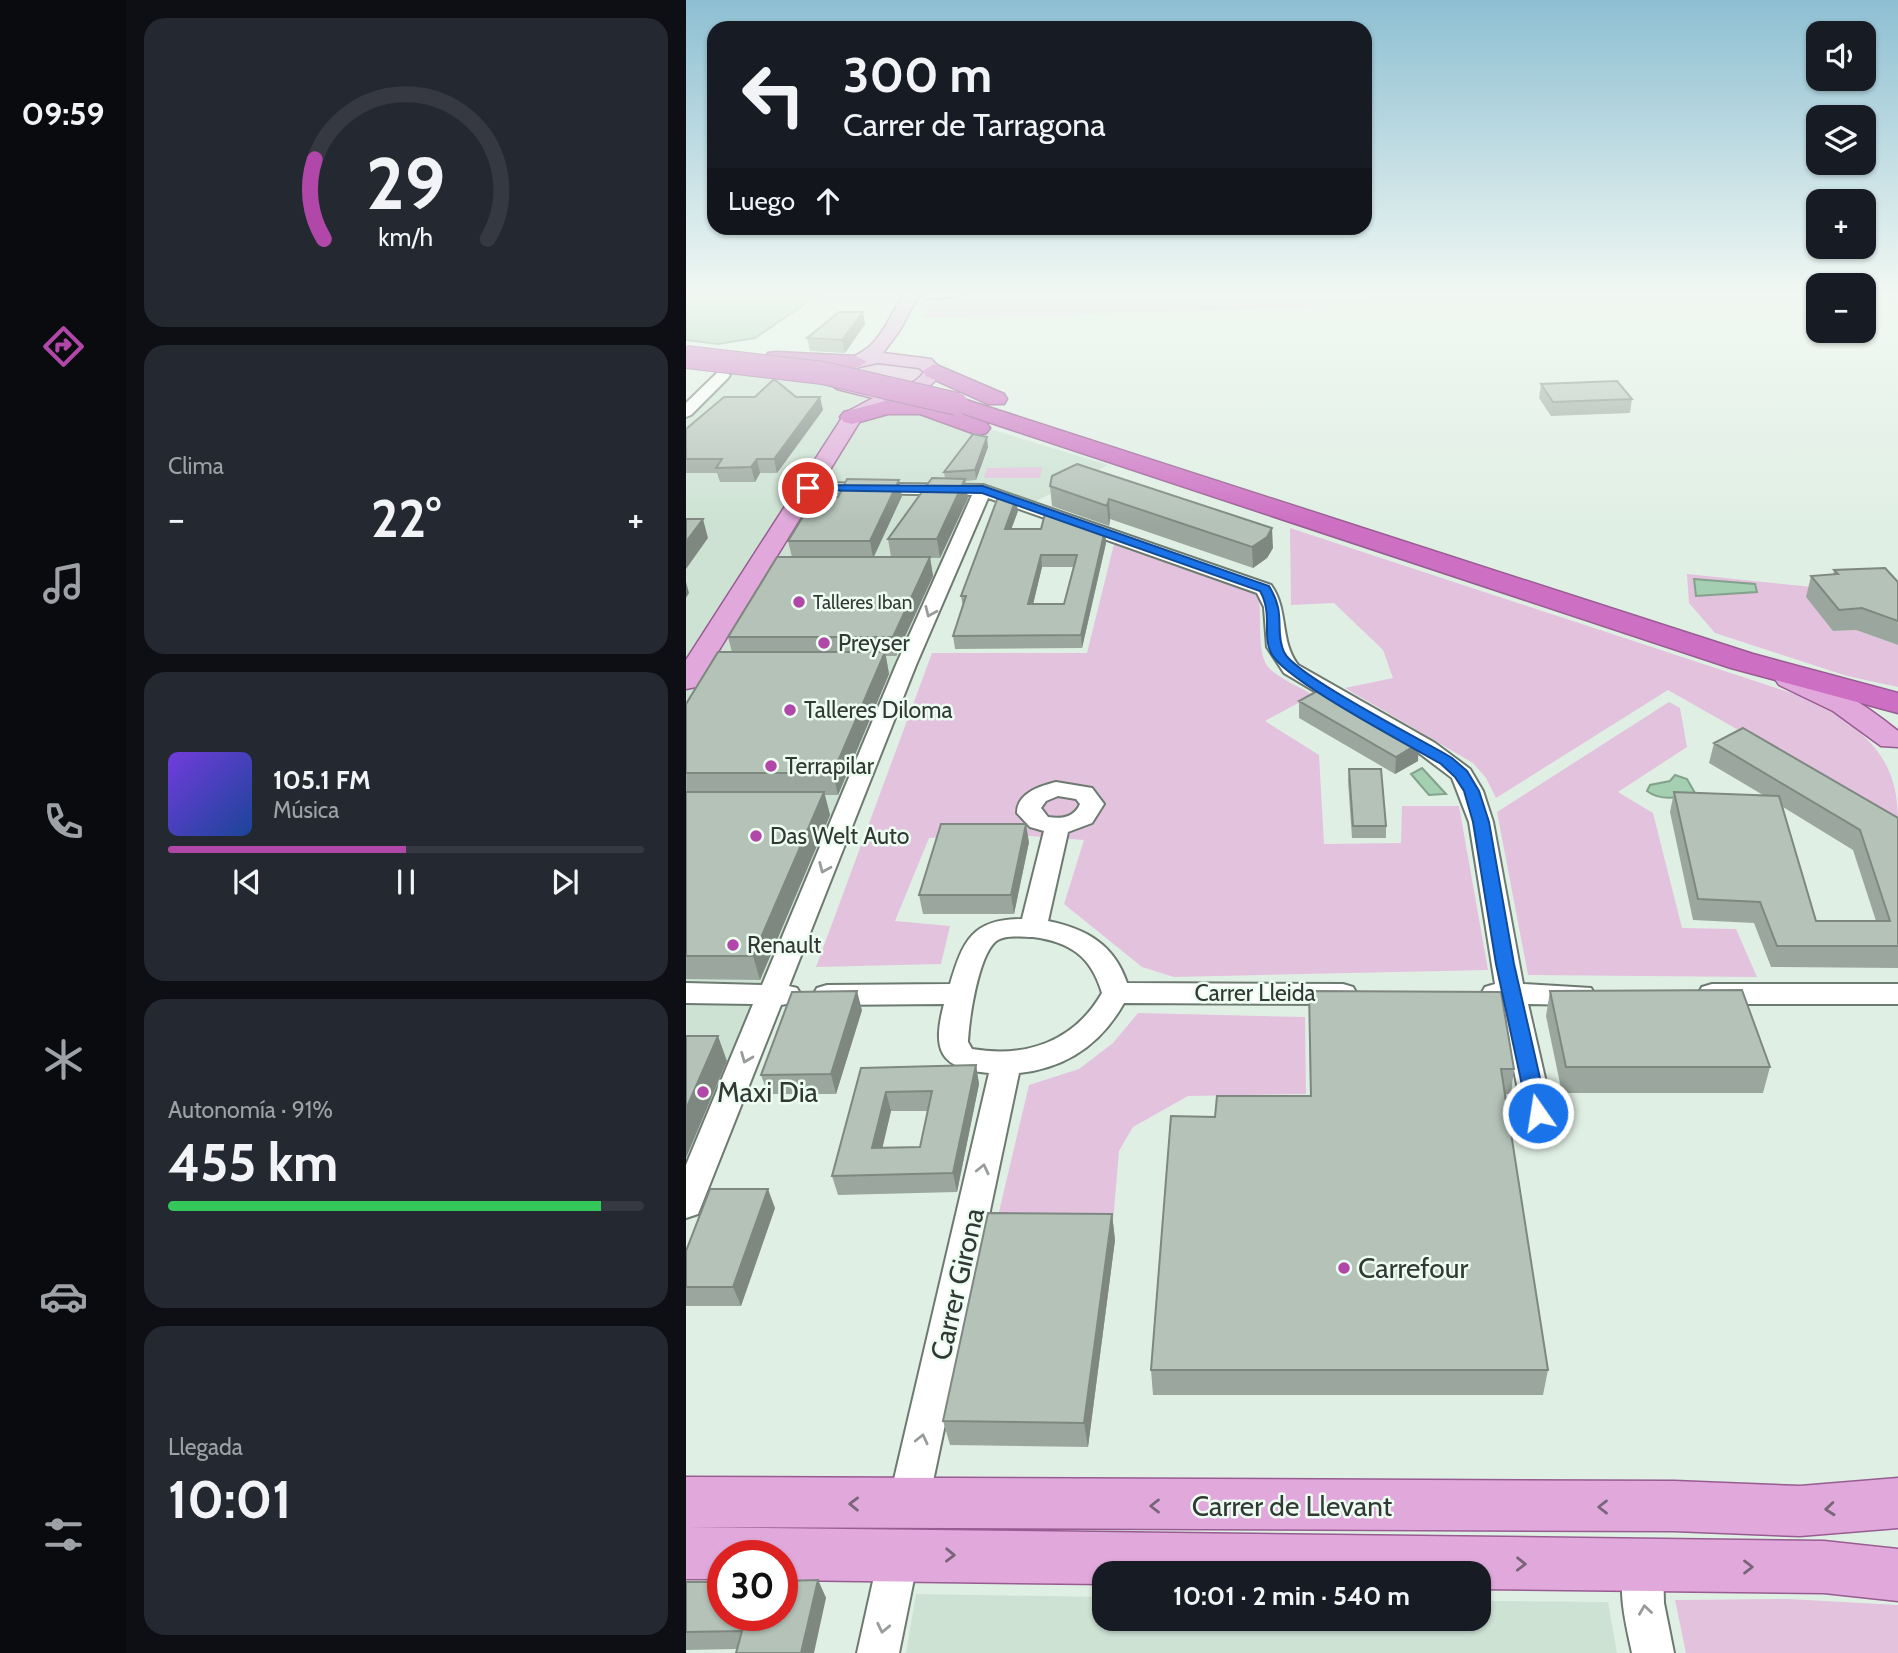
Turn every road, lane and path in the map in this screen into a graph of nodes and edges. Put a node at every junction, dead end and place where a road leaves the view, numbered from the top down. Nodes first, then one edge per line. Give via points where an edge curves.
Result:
1 (803, 370) edge
2 (807, 370) edge
3 (840, 370) edge
4 (929, 370) edge
5 (935, 370) edge
6 (723, 374) dead end
7 (843, 384) junction
8 (894, 393) junction
9 (928, 410) junction
10 (686, 412) edge
11 (852, 417) junction
12 (808, 488) junction
13 (980, 497) junction
14 (1426, 555) junction
15 (757, 567) junction
16 (784, 567) edge
17 (922, 567) edge
18 (950, 567) junction
19 (1742, 661) junction
20 (724, 665) edge
21 (878, 665) edge
22 (906, 665) junction
23 (689, 666) edge
24 (1893, 696) edge
25 (1896, 737) edge
26 (823, 805) edge
27 (851, 805) junction
28 (1057, 826) dead end
29 (1033, 928) junction
30 (686, 993) edge
31 (1116, 993) junction
32 (961, 994) junction
33 (1376, 994) edge
34 (1471, 994) edge
35 (1511, 994) junction
36 (1898, 994) edge
37 (771, 995) junction
38 (1601, 995) edge
39 (1682, 995) edge
40 (1006, 1063) junction
41 (1538, 1113) dead end
42 (686, 1204) edge
43 (686, 1502) edge
44 (1898, 1503) edge
45 (908, 1505) junction
46 (686, 1553) edge
47 (899, 1554) junction
48 (1643, 1566) junction
49 (1898, 1575) edge
50 (878, 1653) edge
51 (1653, 1653) edge

1 - 14 highway, bridge via 957,404
2 - 7 highway
3 - 7 main road
4 - 8 main road via 928,380
5 - 14 highway via 974,391 1167,457
6 - 10 street
7 - 8 main road
7 - 23 main road via 845,406
8 - 9 highway
8 - 11 main road
9 - 11 highway via 887,407
9 - 14 highway
11 - 12 main road
12 - 13 street
12 - 15 main road
13 - 18 street
13 - 35 street via 1015,499 1264,589 1274,605 1276,651 1291,669 1427,748 1461,775 1471,791 1481,822
14 - 19 highway
14 - 24 highway
15 - 16 street
15 - 23 main road
17 - 18 street
18 -> 22 street
19 - 24 highway
19 - 25 main road via 1825,692
20 - 23 street
21 - 22 street
22 - 27 street
26 - 27 street
27 -> 37 street
28 - 29 street
29 - 31 street via 1074,937 1098,951 1110,970
29 - 32 street via 988,933 979,942
30 - 37 street
31 - 33 street, Carrer Lleida
31 - 40 street via 1093,1031 1067,1048 1037,1059
32 - 37 street
32 - 40 street via 951,1041 956,1053 970,1060
34 - 35 street
35 - 38 street
35 - 41 street
36 - 39 street
37 -> 42 street
45 -> 40 street, Carrer Girona
45 -> 43 main road, Carrer de Llevant
44 -> 45 main road, Carrer de Llevant via 1800,1511 1674,1506
46 - 47 main road
47 -> 48 main road
47 -> 50 street
48 -> 49 main road via 1824,1567
51 -> 48 street via 1643,1603

